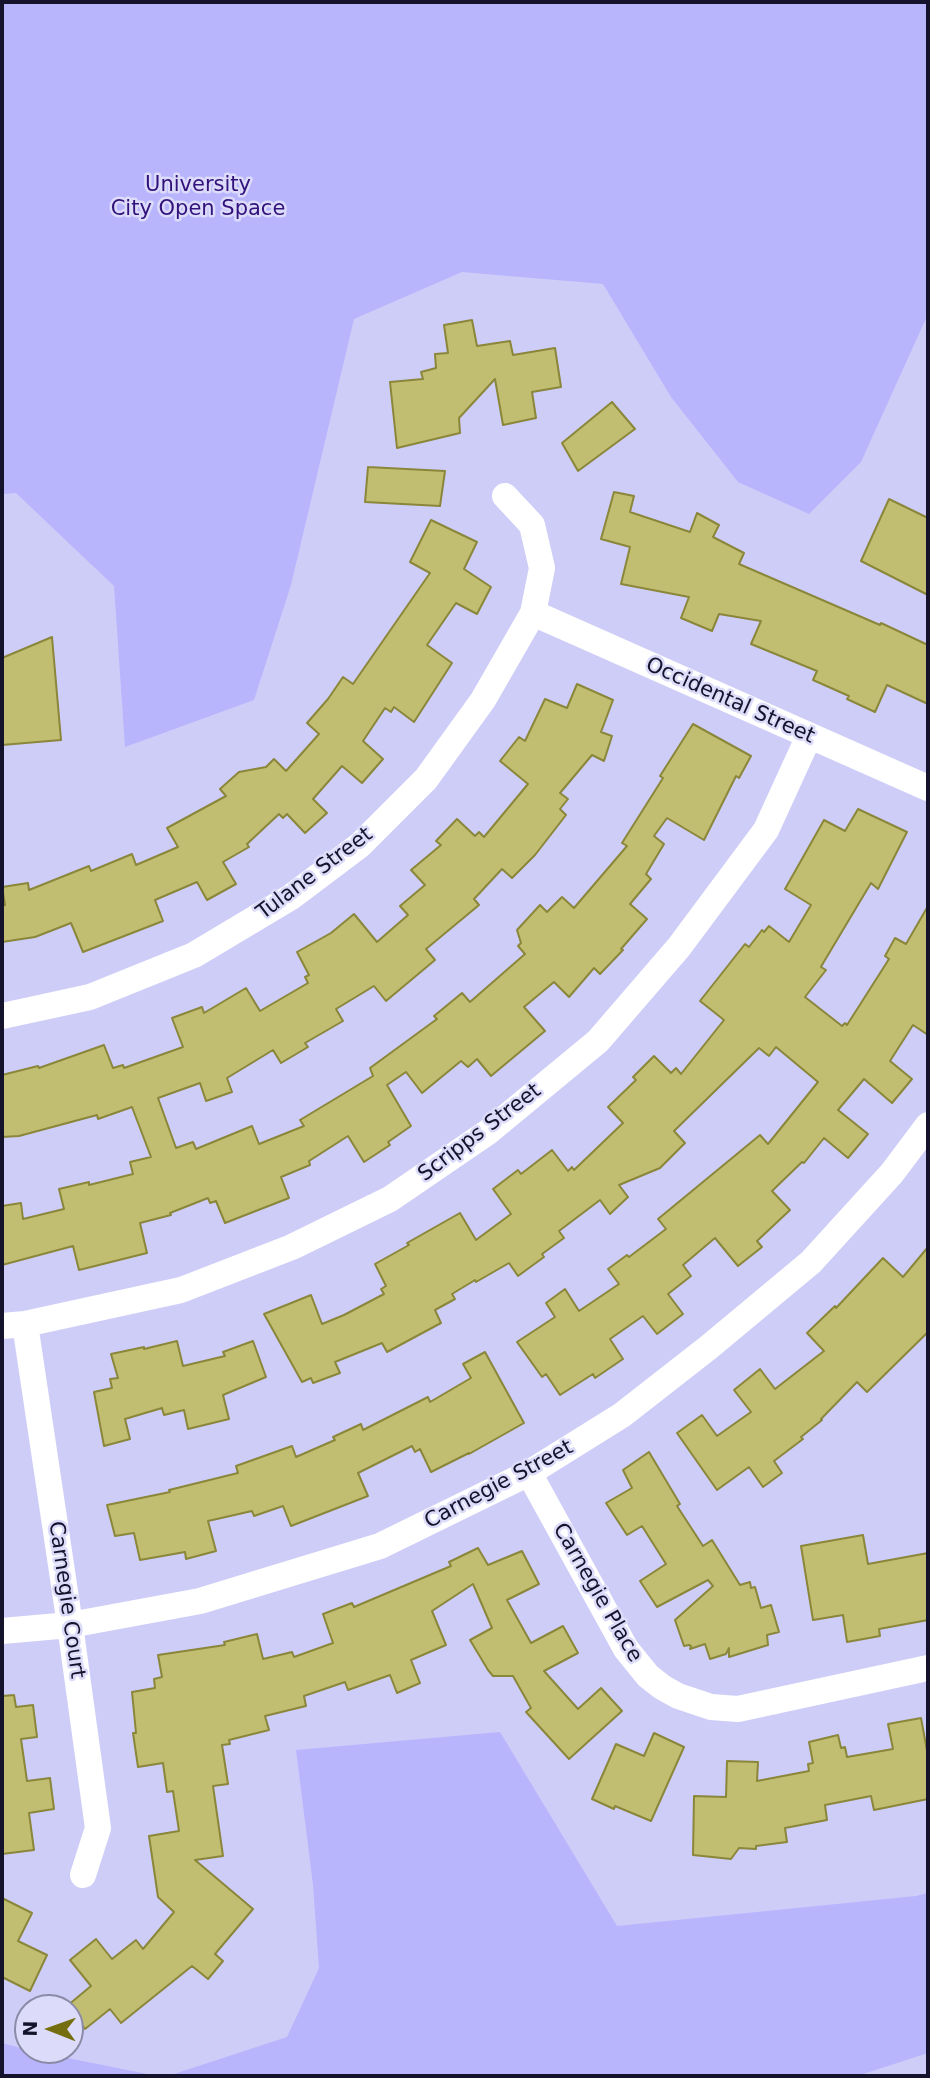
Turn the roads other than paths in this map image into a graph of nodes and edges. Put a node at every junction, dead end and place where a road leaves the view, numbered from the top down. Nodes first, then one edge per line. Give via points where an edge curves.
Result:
1 (505, 496) dead end
2 (533, 613) junction
3 (809, 736) junction
4 (928, 788) edge
5 (2, 1016) edge
6 (928, 1125) edge
7 (13, 1325) edge
8 (529, 1474) junction
9 (70, 1625) junction
10 (2, 1631) edge
11 (928, 1668) edge
12 (83, 1874) dead end

1 - 2 street, Tulane Street via 532,525 535,536 542,568
2 - 3 street, Occidental Street
2 - 5 street, Tulane Street via 483,700 426,779 360,845 291,897 194,955 90,997
3 - 4 street, Occidental Street
3 - 7 street, Scripps Street via 766,830 679,947 598,1041 488,1132 390,1199 292,1247 181,1290
6 - 8 street, Carnegie Street via 892,1173 811,1262 622,1415
7 - 9 street, Carnegie Court
8 - 9 street, Carnegie Street via 380,1546 200,1601
8 - 11 street, Carnegie Place via 626,1649 648,1676 677,1696 711,1707 738,1709
9 - 10 street, Carnegie Street
9 - 12 street, Carnegie Court via 98,1829

